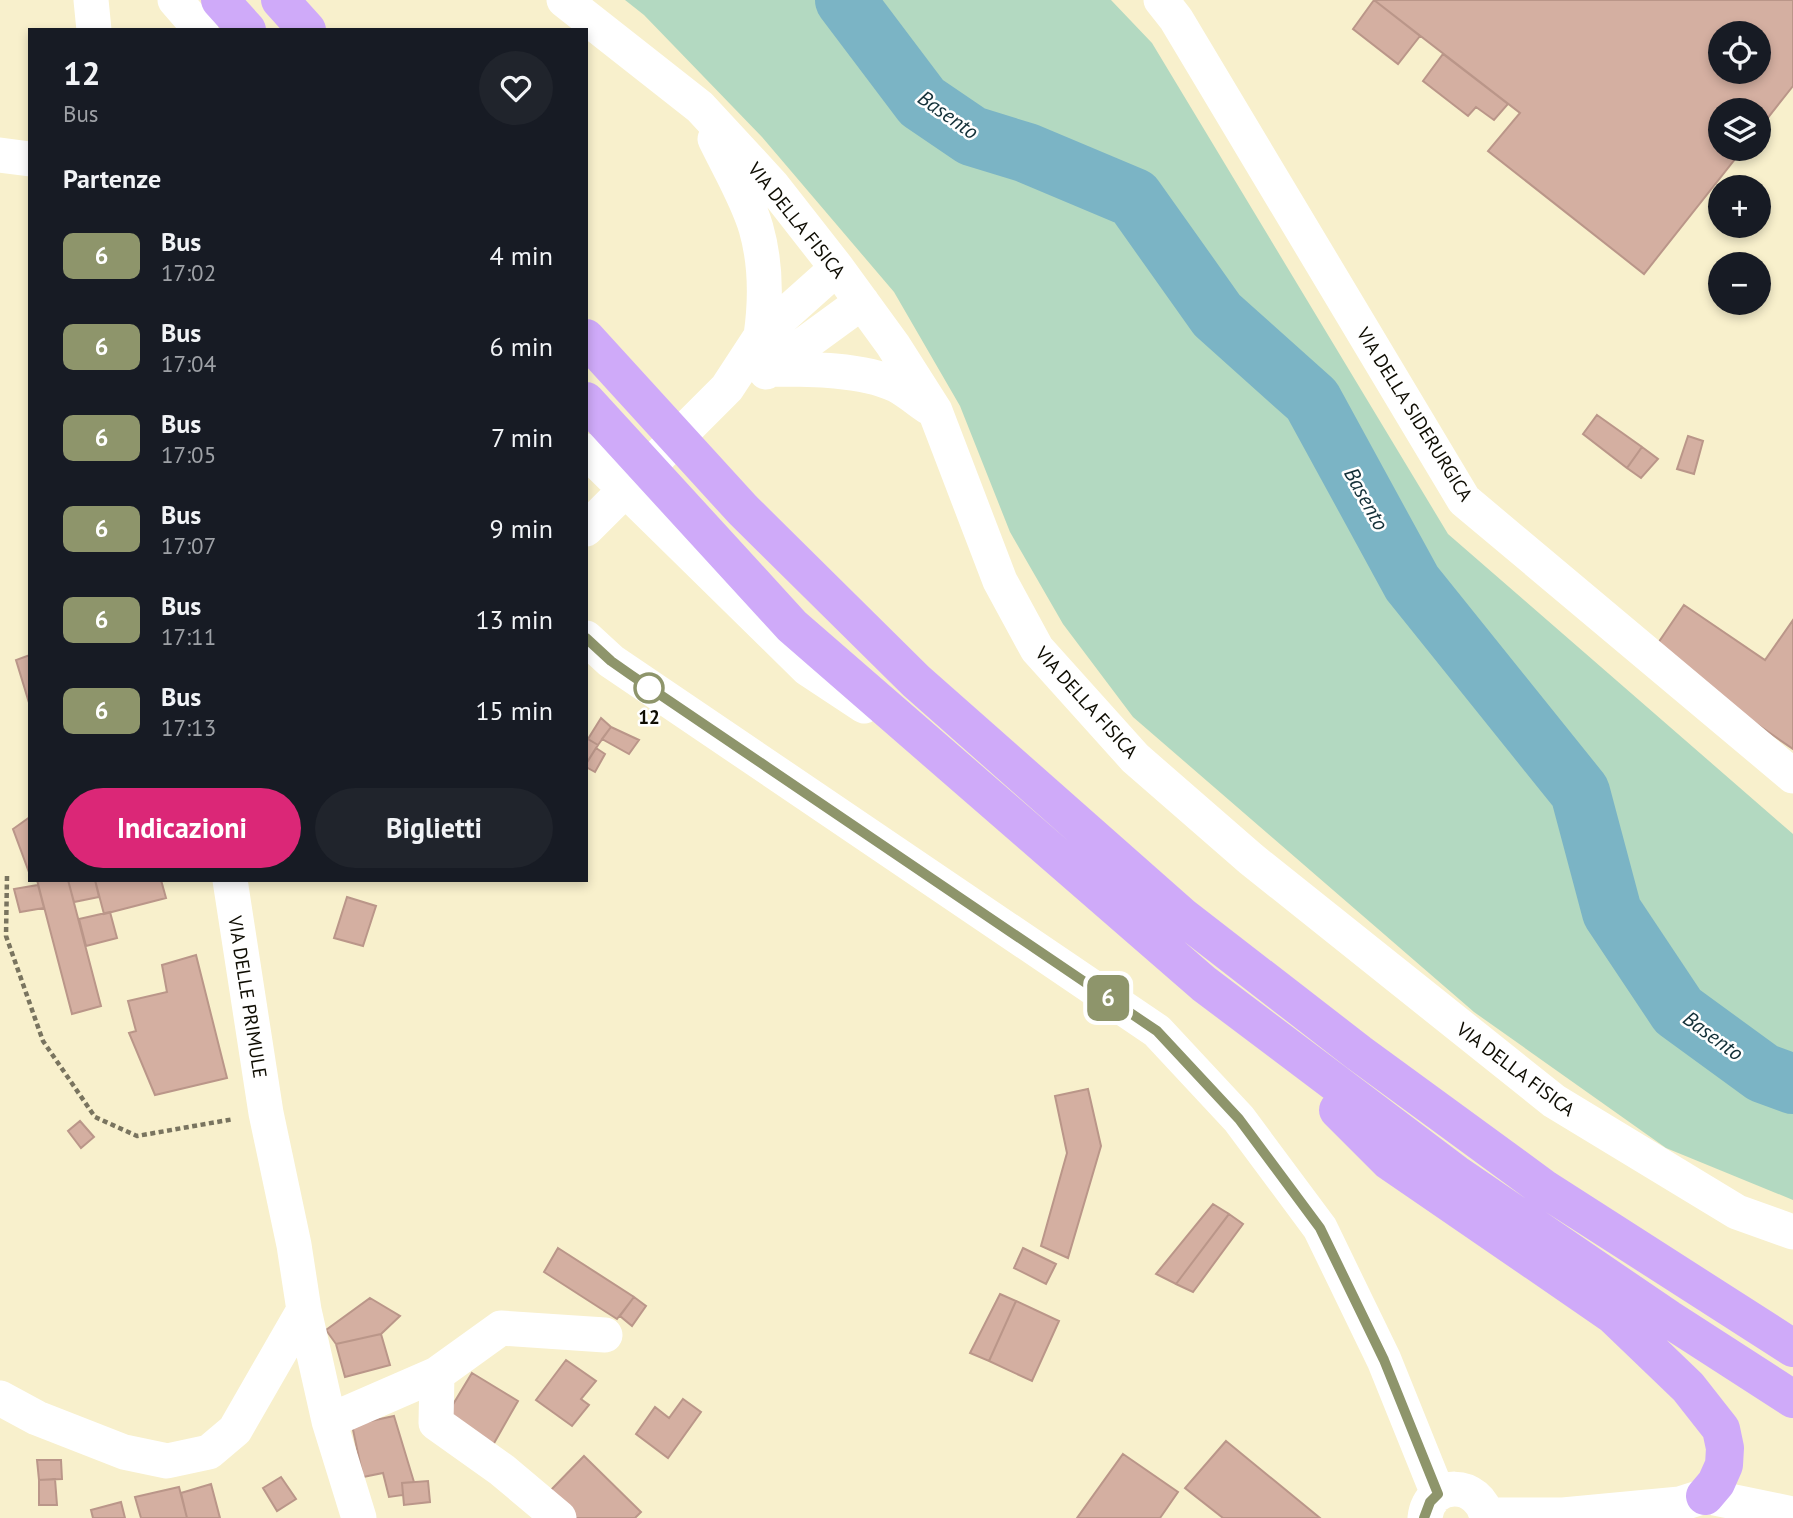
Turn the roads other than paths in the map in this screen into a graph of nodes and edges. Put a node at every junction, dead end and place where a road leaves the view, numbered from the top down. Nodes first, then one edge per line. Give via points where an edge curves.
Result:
1 (91, 0) edge
2 (175, 0) edge
3 (220, 0) edge
4 (280, 0) edge
5 (564, 0) edge
6 (1161, 0) edge
7 (94, 28) edge
8 (199, 28) edge
9 (245, 28) edge
10 (305, 28) edge
11 (700, 107) junction
12 (0, 155) edge
13 (28, 159) edge
14 (837, 268) junction
15 (862, 302) junction
16 (761, 336) junction
17 (588, 340) edge
18 (772, 369) junction
19 (727, 388) junction
20 (588, 403) edge
21 (935, 411) junction
22 (588, 453) edge
23 (588, 527) edge
24 (588, 640) edge
25 (940, 755) junction
26 (1793, 776) edge
27 (230, 882) edge
28 (1245, 1016) junction
29 (1793, 1233) edge
30 (304, 1310) junction
31 (605, 1335) dead end
32 (1793, 1348) edge
33 (437, 1374) junction
34 (0, 1398) edge
35 (1793, 1399) edge
36 (328, 1420) junction
37 (1705, 1496) junction
38 (1431, 1506) edge
39 (1793, 1514) edge
40 (1487, 1517) edge
41 (359, 1518) edge
42 (559, 1518) edge

1 - 7 street
2 - 8 street
3 - 9 highway
4 - 10 highway
5 - 11 street, VIA DELLA FISICA
6 - 26 street, VIA DELLA SIDERURGICA via 1464,500
11 - 14 street, VIA DELLA FISICA via 772,185
11 - 16 street via 756,228 765,306
12 - 13 street
14 - 15 street, VIA DELLA FISICA
14 - 16 street
15 - 18 street
15 - 21 street, VIA DELLA FISICA
16 - 19 street
17 - 32 highway via 743,510 916,681 1182,915 1359,1053 1545,1189
18 - 19 street
18 - 21 street via 822,371 895,384
19 - 23 street
20 - 25 highway via 792,626
21 - 29 street, VIA DELLA FISICA via 1000,581 1037,649 1135,758 1251,859 1554,1101 1737,1212
22 - 25 street via 808,669
24 - 38 street via 631,675 1157,1031 1239,1119 1320,1228 1384,1360
25 - 28 highway
27 - 30 street, VIA DELLE PRIMULE via 265,1113
28 - 35 highway via 1456,1174
28 - 37 highway via 1389,1161 1612,1315 1688,1387 1721,1429 1725,1448 1724,1465
30 - 34 street via 235,1430 209,1452 167,1461 124,1452 37,1418
30 - 36 street, VIA DELLE PRIMULE
31 - 33 street via 501,1328
33 - 36 street
33 - 42 street via 436,1423 502,1469
36 - 41 street, VIA DELLE PRIMULE
37 - 39 street
37 - 40 street via 1680,1504
38 - 40 street via 1458,1489 1484,1505

